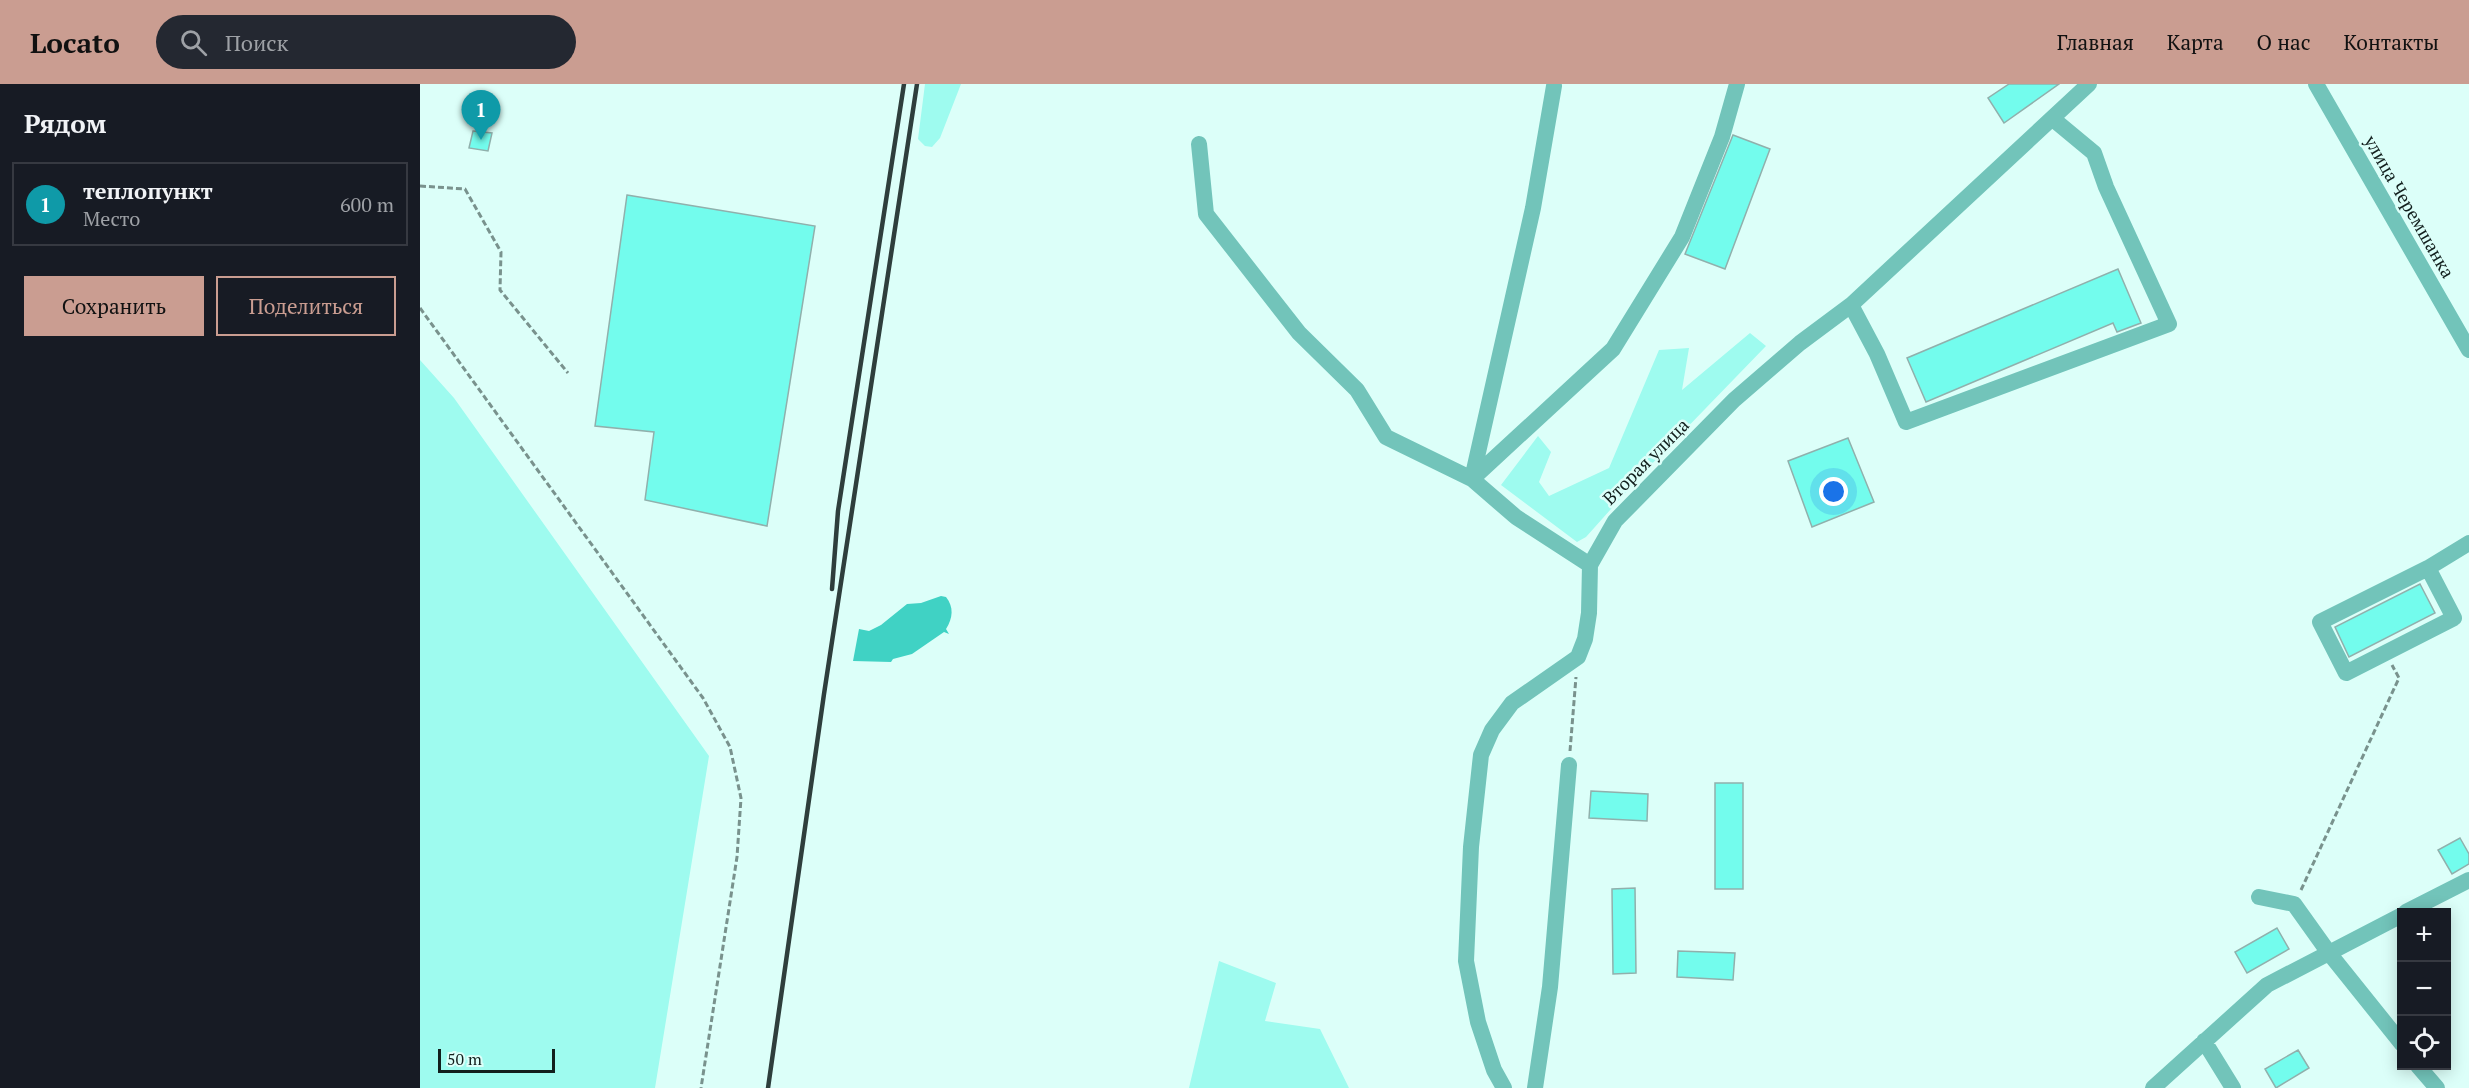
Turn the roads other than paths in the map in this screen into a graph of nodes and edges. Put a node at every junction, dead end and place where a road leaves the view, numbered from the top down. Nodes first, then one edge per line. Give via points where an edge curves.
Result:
1 (1737, 84) edge
2 (2089, 84) edge
3 (2316, 84) edge
4 (1554, 86) dead end
5 (2053, 119) junction
6 (1199, 144) dead end
7 (1851, 305) junction
8 (2469, 350) edge
9 (1472, 479) junction
10 (2469, 543) edge
11 (1590, 565) junction
12 (2428, 568) junction
13 (1569, 765) dead end
14 (2469, 880) edge
15 (2259, 897) dead end
16 (2414, 908) edge
17 (2397, 918) edge
18 (2329, 952) junction
19 (2397, 1038) edge
20 (2204, 1041) junction
21 (2422, 1070) edge
22 (1504, 1088) edge
23 (1535, 1088) edge
24 (2153, 1088) edge
25 (2233, 1088) edge
26 (2437, 1088) edge

1 - 9 street via 1722,137 1682,237 1613,349
2 - 5 street, Вторая улица
3 - 8 street, улица Черемшанка
4 - 9 street via 1533,208
5 - 7 street, Вторая улица
5 - 7 street via 2094,153 2169,324 1906,422
6 - 9 street via 1206,214 1299,333 1357,390 1386,437
7 - 11 street, Вторая улица via 1734,399 1615,521
9 - 11 street via 1516,517
10 - 12 street
11 - 22 street, Вторая улица via 1589,613 1578,657 1512,703 1492,730 1481,756 1471,846 1466,961 1478,1022
12 - 12 street via 2320,622 2346,673 2454,618
13 - 23 street via 1550,987
14 - 16 street
15 - 18 street via 2294,904
17 - 18 street
18 - 19 street
18 - 20 street via 2267,985
20 - 24 street
20 - 25 street
21 - 26 street

